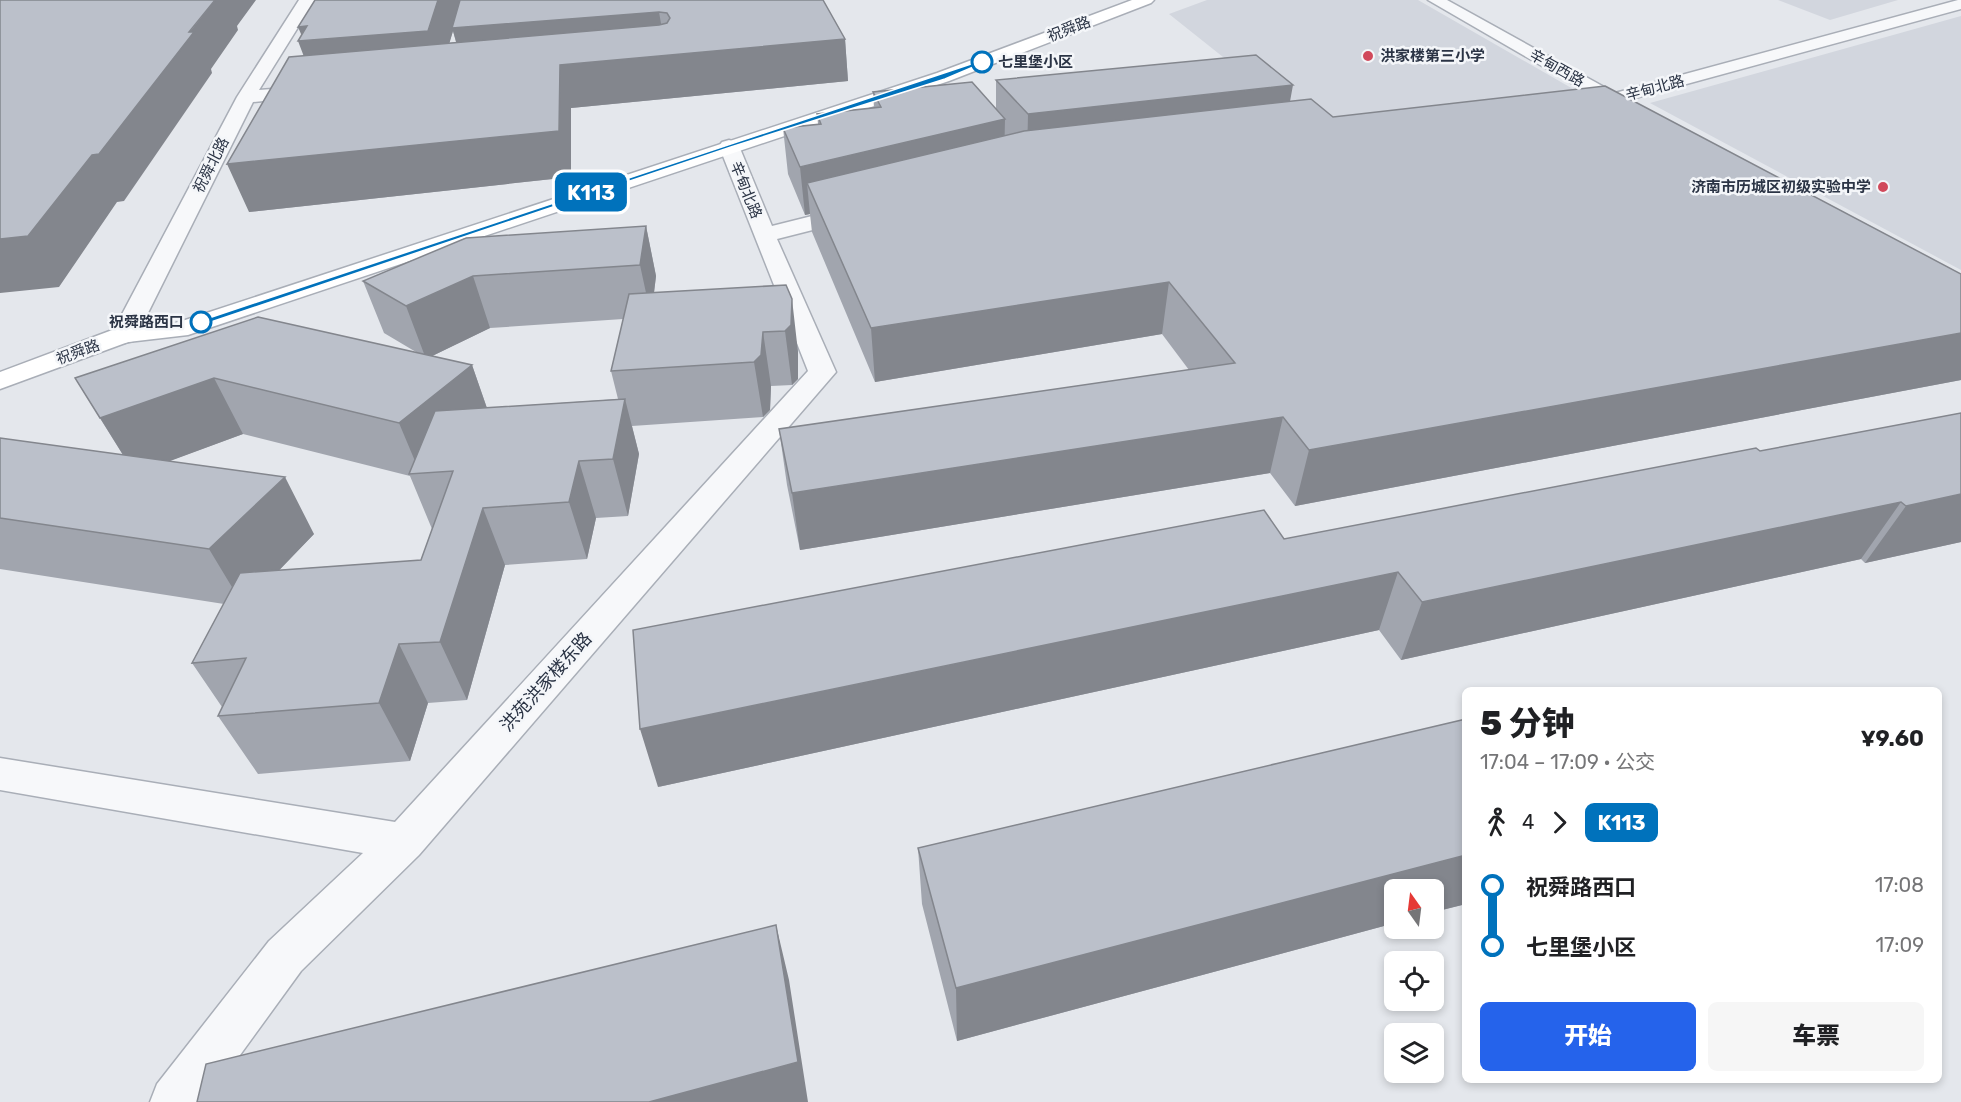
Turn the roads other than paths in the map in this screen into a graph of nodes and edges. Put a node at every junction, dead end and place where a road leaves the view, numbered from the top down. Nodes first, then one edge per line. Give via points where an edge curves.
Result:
1 (307, 0) edge
2 (1146, 0) edge
3 (1436, 0) edge
4 (1961, 4) edge
5 (943, 77) junction
6 (326, 90) edge
7 (957, 94) edge
8 (246, 97) junction
9 (1613, 99) junction
10 (1577, 104) edge
11 (1644, 117) edge
12 (729, 146) junction
13 (876, 207) edge
14 (764, 235) junction
15 (124, 335) junction
16 (0, 381) edge
17 (0, 774) edge
18 (404, 842) junction
19 (174, 1102) edge

1 - 8 street, 祝舜北路
2 - 5 main road, 祝舜路
3 - 9 street, 辛甸西路
4 - 9 street, 辛甸北路
5 - 7 street
5 - 12 main road, 祝舜路
6 - 8 street
8 - 15 street, 祝舜北路
9 - 10 street, 辛甸北路
9 - 11 street, 辛甸西路
12 - 14 street, 辛甸北路
12 - 15 main road, 祝舜路 via 179,330
13 - 14 street, 辛甸北路
14 - 18 street, 洪苑洪家楼东路 via 822,372
15 - 16 main road, 祝舜路
17 - 18 street
18 - 19 street, 洪苑洪家楼东路 via 285,956

